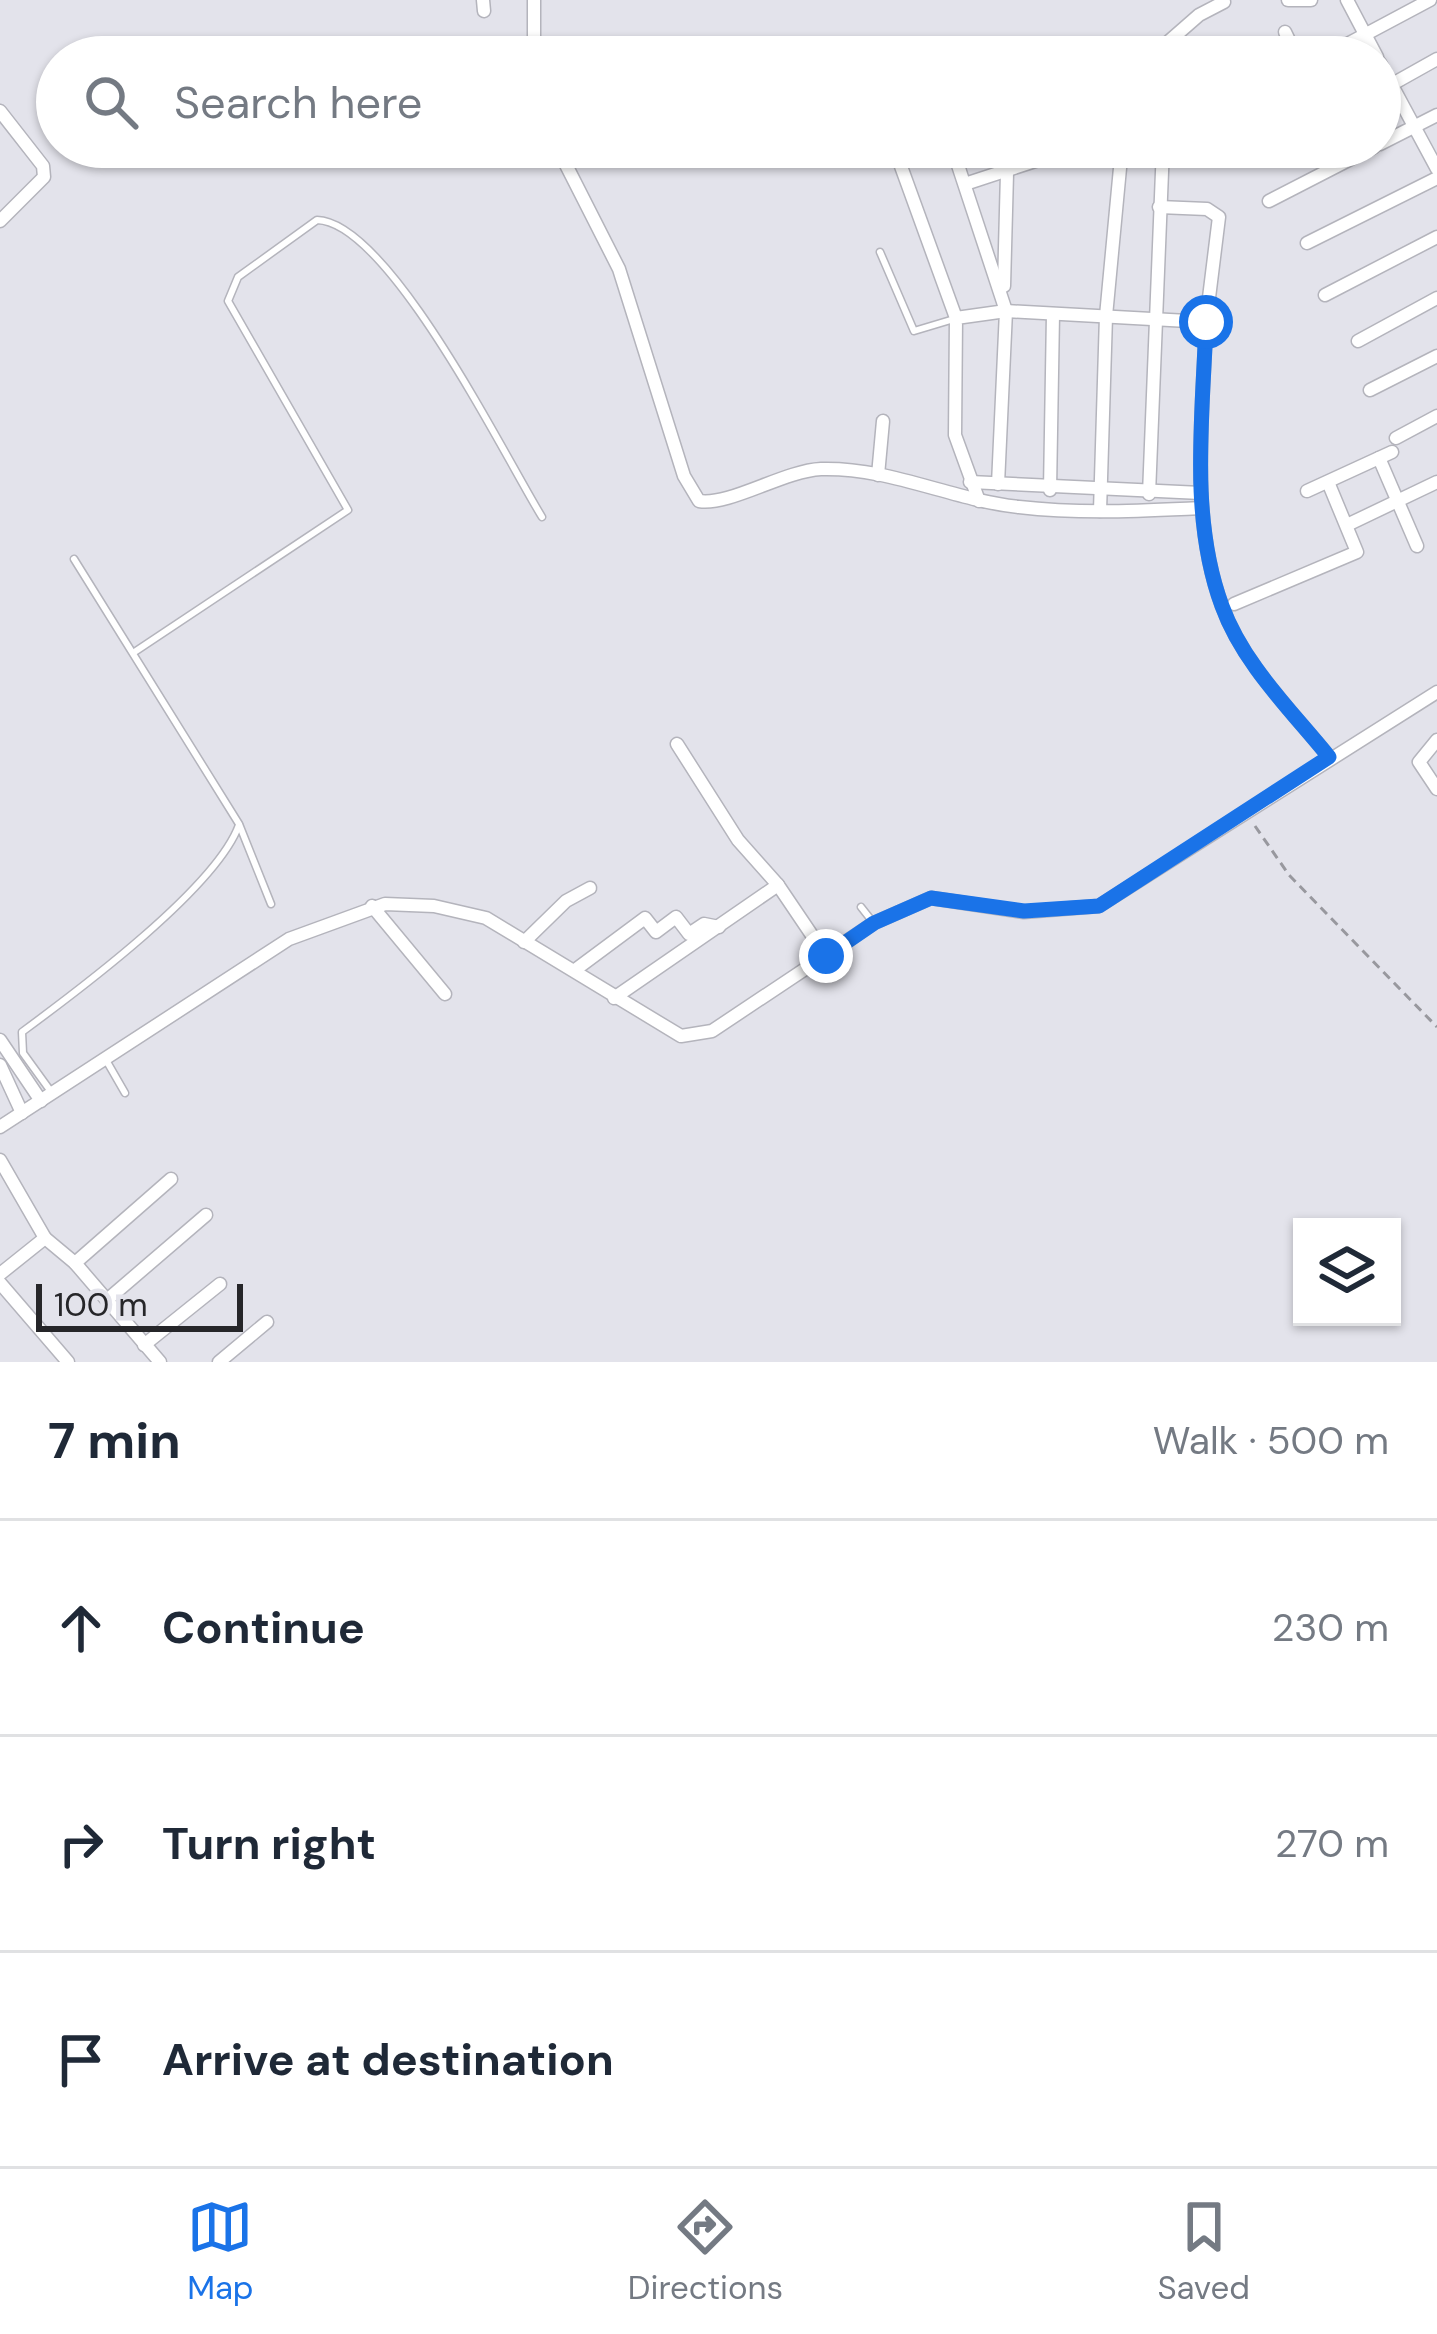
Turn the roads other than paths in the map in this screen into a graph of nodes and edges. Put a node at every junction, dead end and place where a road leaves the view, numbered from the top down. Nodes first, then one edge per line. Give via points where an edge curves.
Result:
1 (534, 0) edge
2 (1288, 0) edge
3 (1311, 0) edge
4 (1347, 0) edge
5 (1430, 0) edge
6 (1224, 2) edge
7 (1285, 32) dead end
8 (1365, 35) joint
9 (534, 36) edge
10 (1177, 36) edge
11 (1287, 36) edge
12 (1437, 59) edge
13 (1401, 79) edge
14 (1401, 108) edge
15 (0, 111) edge
16 (1437, 115) edge
17 (1414, 126) junction
18 (1401, 133) edge
19 (36, 156) edge
20 (44, 168) edge
21 (568, 168) edge
22 (902, 168) edge
23 (959, 168) edge
24 (1021, 168) edge
25 (1120, 168) edge
26 (1162, 168) edge
27 (1334, 168) edge
28 (1007, 173) junction
29 (1437, 174) edge
30 (965, 184) junction
31 (1269, 201) dead end
32 (1159, 207) junction
33 (0, 221) edge
34 (1437, 237) edge
35 (1306, 243) dead end
36 (880, 252) dead end
37 (1003, 291) junction
38 (1325, 295) dead end
39 (1437, 298) edge
40 (1006, 311) junction
41 (1053, 314) junction
42 (1106, 316) junction
43 (1158, 316) junction
44 (956, 318) junction
45 (1206, 322) junction
46 (1358, 340) dead end
47 (1437, 356) edge
48 (1370, 391) dead end
49 (1437, 416) edge
50 (883, 421) dead end
51 (1389, 449) junction
52 (878, 475) junction
53 (970, 482) junction
54 (1328, 482) junction
55 (1437, 482) edge
56 (998, 484) junction
57 (1050, 490) junction
58 (1102, 490) junction
59 (1307, 491) dead end
60 (1149, 494) junction
61 (979, 500) junction
62 (1201, 500) junction
63 (1398, 502) junction
64 (1100, 511) junction
65 (542, 517) dead end
66 (1347, 525) junction
67 (1417, 546) dead end
68 (74, 559) dead end
69 (1234, 604) dead end
70 (136, 650) junction
71 (1437, 692) edge
72 (1436, 742) edge
73 (677, 744) dead end
74 (1329, 757) junction
75 (1437, 789) edge
76 (239, 824) junction
77 (778, 885) junction
78 (590, 888) dead end
79 (271, 904) dead end
80 (372, 906) junction
81 (861, 907) dead end
82 (874, 923) junction
83 (719, 927) junction
84 (524, 942) junction
85 (826, 956) junction
86 (575, 970) junction
87 (445, 994) dead end
88 (614, 998) junction
89 (0, 1040) edge
90 (106, 1060) junction
91 (0, 1065) edge
92 (125, 1093) dead end
93 (46, 1096) junction
94 (22, 1113) junction
95 (0, 1127) edge
96 (0, 1160) edge
97 (170, 1179) dead end
98 (206, 1215) dead end
99 (45, 1238) junction
100 (75, 1263) junction
101 (0, 1274) edge
102 (0, 1283) edge
103 (220, 1284) dead end
104 (107, 1300) junction
105 (267, 1322) dead end
106 (144, 1345) junction
107 (68, 1362) edge
108 (160, 1362) edge
109 (220, 1362) edge

1 - 9 street
2 - 3 street
4 - 8 street
5 - 8 street
6 - 10 street
7 - 11 street
12 - 13 street
14 - 17 street
15 - 19 street
16 - 17 street
17 - 18 street
17 - 29 street
20 - 33 street
21 - 52 street via 619,269 684,476 699,501 821,470
22 - 44 street
23 - 30 street
24 - 28 street
25 - 42 street
26 - 32 street
27 - 31 street
28 - 30 street
28 - 37 street
29 - 35 street
30 - 37 street
32 - 43 street
32 - 45 street via 1219,217
34 - 38 street
36 - 44 lane via 914,331
37 - 40 street
39 - 46 street
40 - 41 street
40 - 44 street
40 - 56 street
41 - 42 street
41 - 57 street
42 - 43 street
42 - 58 street
43 - 45 street
43 - 60 street
44 - 53 street via 955,435
45 - 62 street
47 - 48 street
49 - 51 street
50 - 52 street
51 - 54 street
51 - 63 street
52 - 61 street
53 - 56 street
53 - 61 street
54 - 59 street
54 - 66 street
55 - 63 street
56 - 57 street
57 - 58 street
58 - 60 street
58 - 64 street
60 - 62 street
61 - 64 street
62 - 64 street
62 - 74 street via 1234,632
63 - 66 street
63 - 67 street
65 - 70 lane via 394,276 366,244 317,220 238,277 228,301 348,509
66 - 69 street via 1355,554
68 - 70 lane
70 - 76 lane
71 - 74 street
72 - 75 street via 1419,762
73 - 77 street via 737,840
74 - 82 street via 1099,906 1024,911 931,898
76 - 79 lane
76 - 93 lane via 217,867 22,1032 23,1053
77 - 83 street
77 - 85 street
78 - 84 street
80 - 84 street via 486,917
80 - 87 street
80 - 90 street via 289,939
81 - 82 lane
82 - 85 street
83 - 86 street via 704,924 689,934 676,917 656,932 645,918
83 - 88 street
84 - 86 street
85 - 88 street via 712,1031 681,1036
86 - 88 street
89 - 93 street
90 - 92 lane
90 - 93 street
91 - 94 street
93 - 94 street
94 - 95 street
96 - 99 street
97 - 100 street
98 - 104 street
99 - 100 street
99 - 101 street
100 - 104 street
102 - 107 street
103 - 106 street
104 - 106 street
105 - 109 street
106 - 108 street

